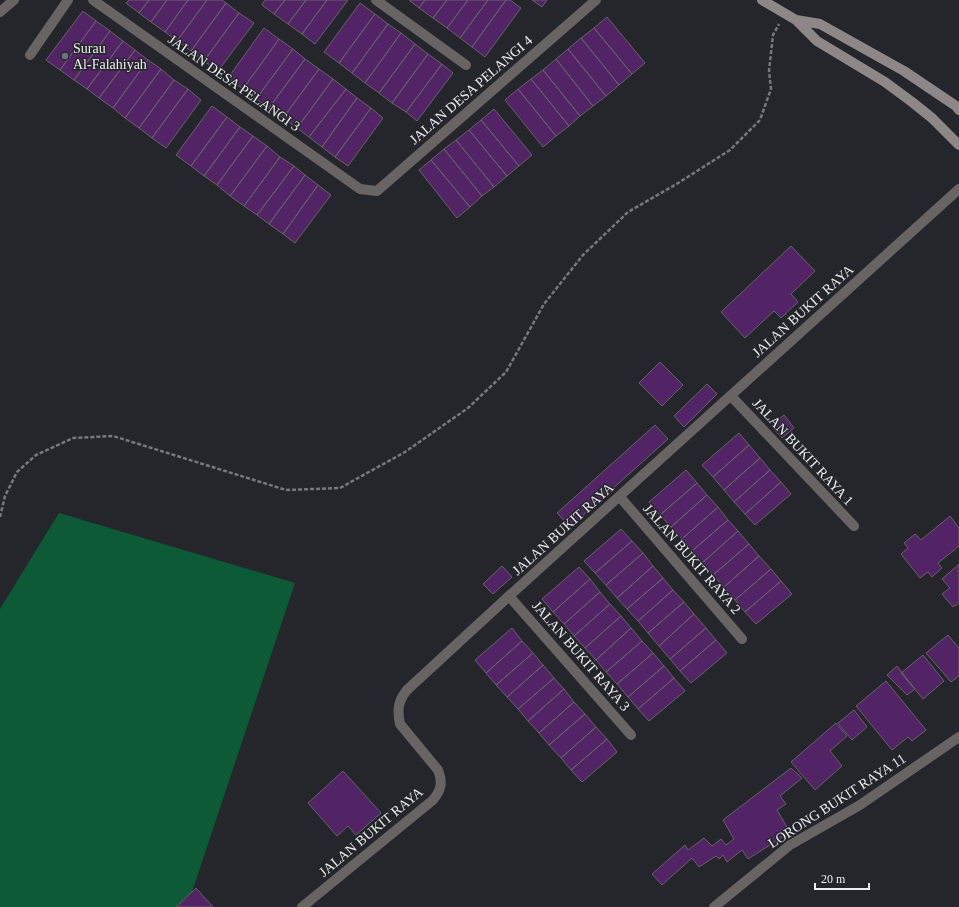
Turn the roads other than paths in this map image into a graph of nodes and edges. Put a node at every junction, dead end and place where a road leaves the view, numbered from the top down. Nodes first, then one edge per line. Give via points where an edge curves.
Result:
1 (14, 0) edge
2 (68, 0) edge
3 (93, 0) edge
4 (376, 0) edge
5 (596, 0) edge
6 (762, 0) edge
7 (0, 12) edge
8 (796, 20) junction
9 (30, 55) dead end
10 (466, 65) dead end
11 (958, 107) edge
12 (959, 145) edge
13 (360, 189) joint
14 (959, 189) edge
15 (731, 396) junction
16 (620, 497) junction
17 (854, 526) dead end
18 (510, 596) junction
19 (742, 638) dead end
20 (631, 735) dead end
21 (959, 737) edge
22 (302, 907) edge
23 (714, 907) edge

1 - 7 street
2 - 9 street
3 - 13 street, JALAN DESA PELANGI 3
4 - 10 street
5 - 13 street, JALAN DESA PELANGI 4 via 377,191
6 - 8 main road
8 - 11 main road via 820,24 904,71
8 - 12 main road via 817,41 885,82 912,102
14 - 15 street, JALAN BUKIT RAYA
15 - 16 street, JALAN BUKIT RAYA
15 - 17 street, JALAN BUKIT RAYA 1
16 - 18 street, JALAN BUKIT RAYA
16 - 19 street, JALAN BUKIT RAYA 2
18 - 20 street, JALAN BUKIT RAYA 3
18 - 22 street, JALAN BUKIT RAYA via 402,697 398,716 400,724 438,770 441,786 438,793 433,800
21 - 23 street, LORONG BUKIT RAYA 11 via 860,806 790,845

